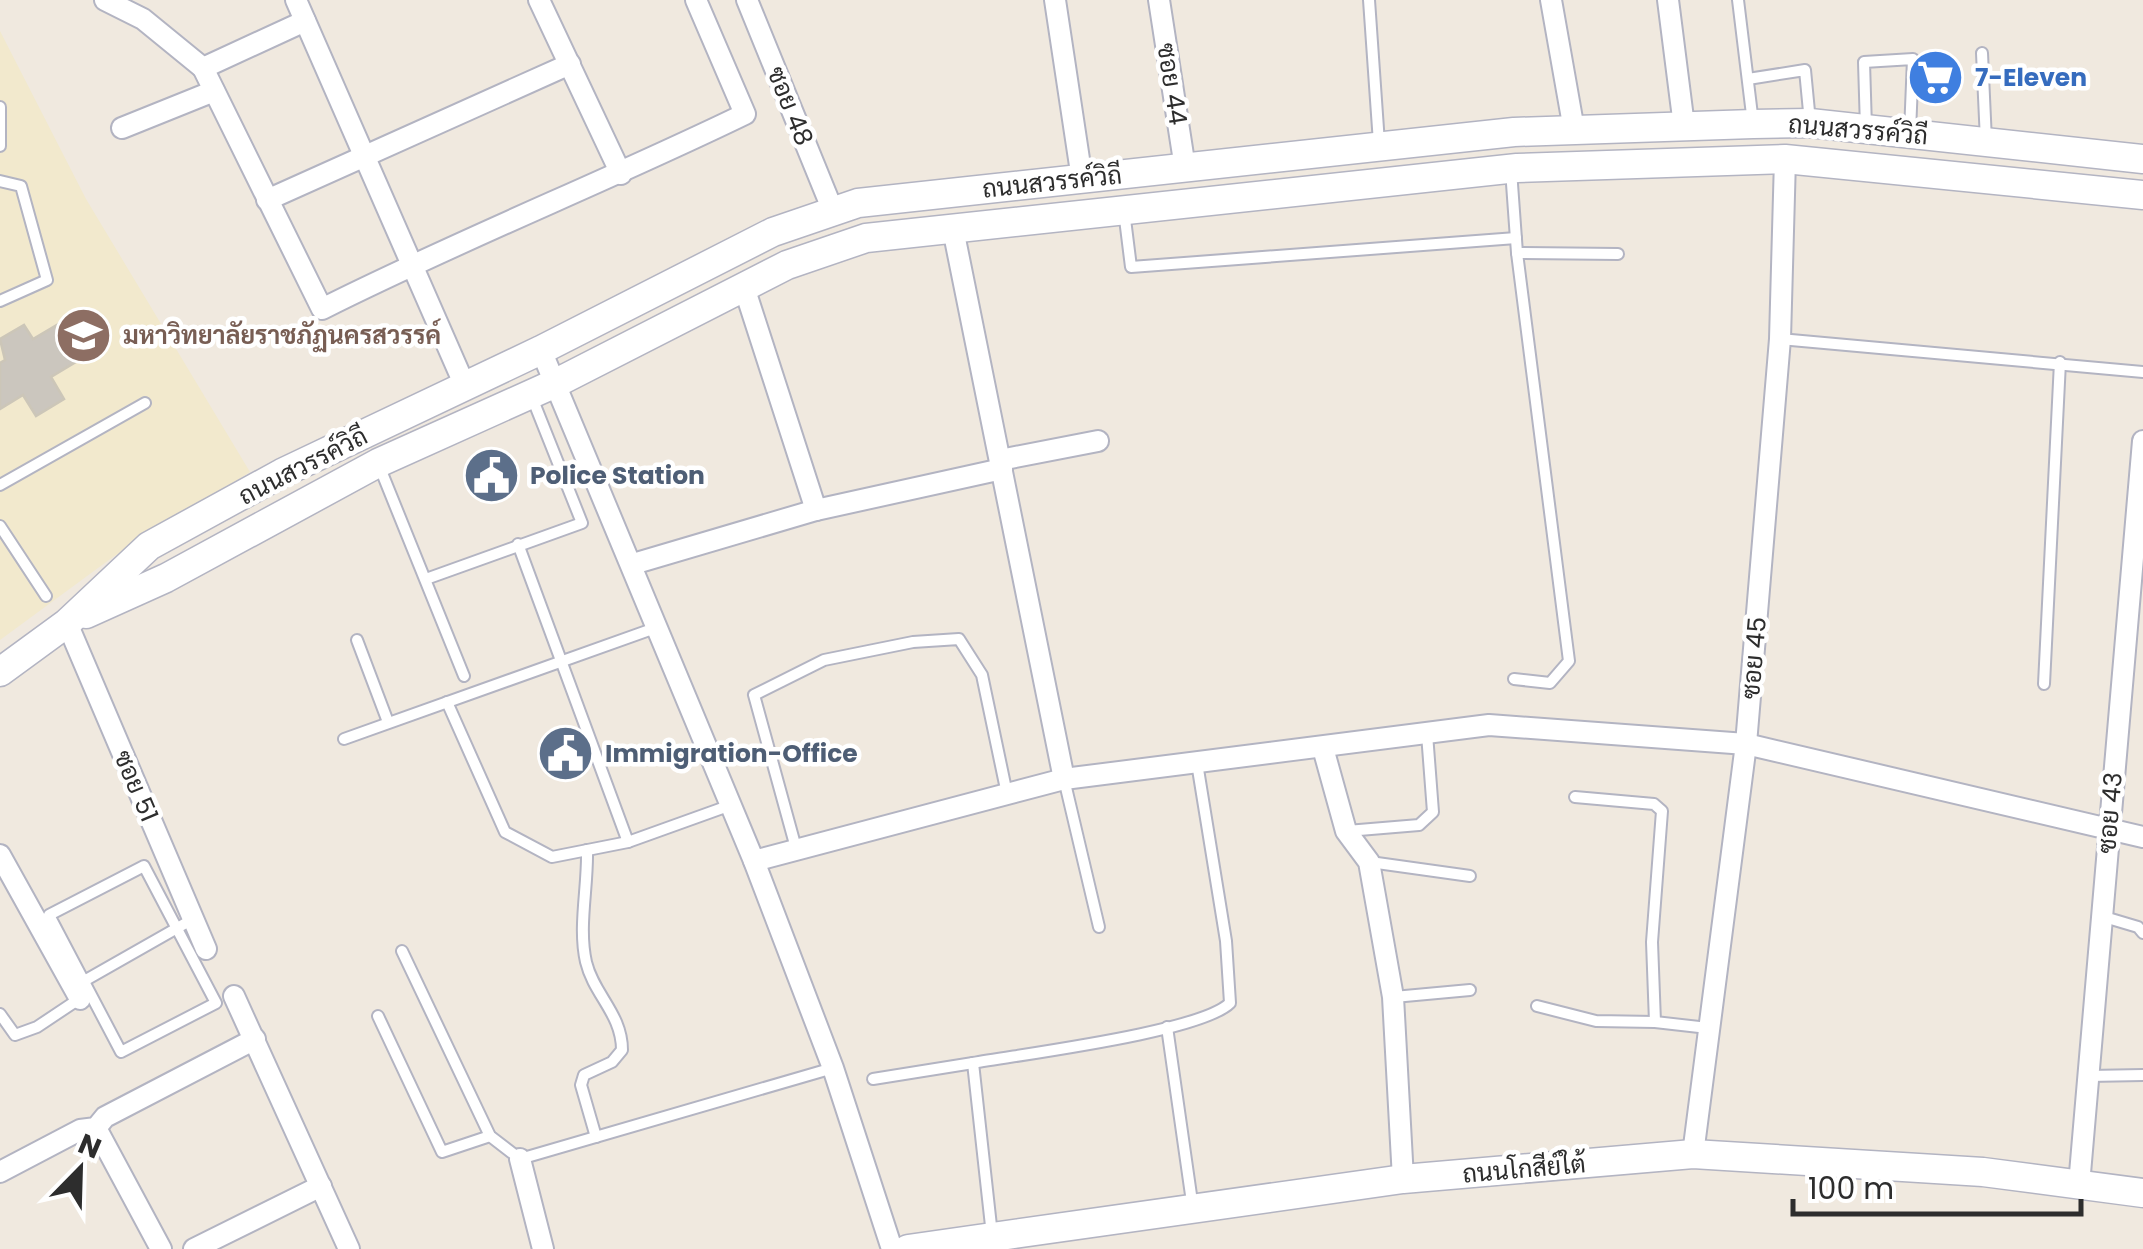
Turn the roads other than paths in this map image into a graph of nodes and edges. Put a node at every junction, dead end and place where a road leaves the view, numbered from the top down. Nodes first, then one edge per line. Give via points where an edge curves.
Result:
1 (105, 0) edge
2 (296, 0) edge
3 (696, 0) edge
4 (747, 0) edge
5 (1055, 0) edge
6 (1159, 0) edge
7 (1369, 0) edge
8 (1551, 0) edge
9 (1668, 0) edge
10 (1738, 0) edge
11 (542, 1) edge
12 (305, 21) junction
13 (1982, 53) dead end
14 (570, 64) junction
15 (203, 68) junction
16 (1748, 80) junction
17 (214, 91) junction
18 (0, 108) edge
19 (1798, 123) junction
20 (1753, 124) junction
21 (1684, 126) junction
22 (122, 128) dead end
23 (1866, 129) junction
24 (1574, 130) junction
25 (1910, 134) junction
26 (1986, 142) junction
27 (1379, 144) junction
28 (0, 146) edge
29 (364, 156) junction
30 (1785, 159) junction
31 (2143, 159) edge
32 (1186, 168) junction
33 (1511, 169) junction
34 (621, 174) junction
35 (1082, 179) junction
36 (0, 181) edge
37 (2143, 195) edge
38 (267, 200) junction
39 (1124, 210) junction
40 (834, 212) junction
41 (953, 229) junction
42 (1516, 238) junction
43 (1517, 253) junction
44 (1618, 254) dead end
45 (411, 264) junction
46 (744, 287) junction
47 (0, 302) edge
48 (1780, 339) junction
49 (541, 350) junction
50 (2060, 362) junction
51 (2143, 372) edge
52 (558, 382) junction
53 (465, 386) junction
54 (531, 394) junction
55 (145, 403) dead end
56 (1098, 441) dead end
57 (2143, 441) edge
58 (378, 463) junction
59 (1001, 465) junction
60 (0, 486) edge
61 (816, 510) junction
62 (0, 526) edge
63 (518, 544) junction
64 (633, 564) junction
65 (426, 579) junction
66 (46, 596) dead end
67 (2135, 611) edge
68 (67, 623) junction
69 (658, 626) junction
70 (358, 640) dead end
71 (562, 663) junction
72 (0, 672) edge
73 (464, 676) dead end
74 (1514, 679) dead end
75 (2044, 684) dead end
76 (447, 702) junction
77 (388, 722) junction
78 (1427, 734) junction
79 (344, 739) dead end
80 (1746, 744) junction
81 (1323, 748) junction
82 (1197, 762) junction
83 (1064, 780) junction
84 (1006, 794) junction
85 (1575, 797) dead end
86 (731, 805) junction
87 (2108, 827) junction
88 (1346, 831) junction
89 (2143, 837) edge
90 (628, 842) junction
91 (796, 848) junction
92 (587, 850) junction
93 (0, 855) edge
94 (754, 861) junction
95 (1369, 862) junction
96 (1470, 876) dead end
97 (2100, 916) junction
98 (185, 923) junction
99 (1098, 927) dead end
100 (2141, 927) edge
101 (206, 949) dead end
102 (402, 952) dead end
103 (82, 990) junction
104 (1470, 990) dead end
105 (234, 996) dead end
106 (1393, 997) junction
107 (1537, 1006) dead end
108 (0, 1014) edge
109 (378, 1016) dead end
110 (1655, 1022) junction
111 (1167, 1027) junction
112 (1710, 1028) junction
113 (255, 1039) junction
114 (973, 1063) junction
115 (833, 1068) junction
116 (2088, 1076) junction
117 (2143, 1076) edge
118 (874, 1079) dead end
119 (96, 1128) junction
120 (490, 1136) junction
121 (596, 1137) junction
122 (1693, 1154) junction
123 (520, 1159) junction
124 (0, 1172) edge
125 (1403, 1179) junction
126 (2079, 1184) junction
127 (321, 1186) junction
128 (2143, 1193) edge
129 (1192, 1209) junction
130 (992, 1235) junction
131 (161, 1249) edge
132 (194, 1249) edge
133 (349, 1249) edge
134 (542, 1249) edge
135 (892, 1249) edge
136 (908, 1249) edge

1 - 15 street via 143,19
2 - 12 street
3 - 34 street via 745,114
4 - 40 street, ซอย 48
5 - 35 street
6 - 32 street, ซอย 44
7 - 27 lane
8 - 24 street
9 - 21 street
10 - 16 lane
11 - 14 street
12 - 15 street
12 - 29 street
13 - 26 lane
14 - 29 street
14 - 34 street
15 - 17 street
16 - 19 lane via 1805,70
16 - 20 lane
17 - 22 street
17 - 38 street
18 - 28 lane
19 - 20 main road, ถนนสวรรค์วิถี
19 - 23 main road, ถนนสวรรค์วิถี
19 - 30 main road
20 - 21 main road, ถนนสวรรค์วิถี
21 - 24 main road, ถนนสวรรค์วิถี
23 - 25 main road, ถนนสวรรค์วิถี
23 - 25 lane via 1864,62 1913,59
24 - 27 main road, ถนนสวรรค์วิถี
25 - 26 main road, ถนนสวรรค์วิถี
26 - 31 main road, ถนนสวรรค์วิถี
27 - 32 main road, ถนนสวรรค์วิถี
29 - 38 street
29 - 45 street
30 - 33 main road, ถนนสวรรค์วิถี
30 - 37 main road, ถนนสวรรค์วิถี
30 - 48 street, ซอย 45
32 - 35 main road, ถนนสวรรค์วิถี
33 - 39 main road, ถนนสวรรค์วิถี
33 - 42 lane
34 - 45 street
35 - 40 main road, ถนนสวรรค์วิถี via 858,203
36 - 47 lane via 21,186 47,280
38 - 45 street via 322,309
39 - 41 main road, ถนนสวรรค์วิถี
39 - 42 lane via 1131,267
40 - 49 main road, ถนนสวรรค์วิถี via 772,232
41 - 46 main road, ถนนสวรรค์วิถี via 866,238
41 - 59 street
42 - 43 lane
43 - 44 lane
43 - 74 lane via 1569,661 1550,683
45 - 53 street
46 - 52 main road, ถนนสวรรค์วิถี
46 - 61 street
48 - 50 lane
48 - 80 street, ซอย 45
49 - 52 street
49 - 53 main road, ถนนสวรรค์วิถี
50 - 51 lane
50 - 75 lane
52 - 54 main road, ถนนสวรรค์วิถี
52 - 64 street
53 - 68 main road, ถนนสวรรค์วิถี via 149,546
54 - 58 main road, ถนนสวรรค์วิถี
54 - 63 lane via 582,523
55 - 60 lane
56 - 59 street
57 - 67 street, ซอย 43
58 - 65 lane
58 - 68 main road, ถนนสวรรค์วิถี via 166,578
59 - 61 street
59 - 83 street
61 - 64 street
62 - 66 lane
63 - 65 lane
63 - 71 lane
64 - 69 street
65 - 73 lane
67 - 87 street, ซอย 43
68 - 72 main road, ถนนสวรรค์วิถี
68 - 98 street, ซอย 51
69 - 71 lane
69 - 86 street
70 - 77 lane
71 - 76 lane
71 - 90 lane
76 - 77 lane
76 - 92 lane via 505,832 552,857
77 - 79 lane
78 - 80 street via 1489,725
78 - 81 street
78 - 88 lane via 1432,812 1419,825
80 - 87 street
80 - 112 street, ซอย 45
81 - 82 street
81 - 88 street
82 - 83 street
82 - 111 lane via 1230,1003 1219,1014
83 - 84 street
83 - 99 lane
84 - 91 street
84 - 91 lane via 982,675 958,639 824,660 754,695
85 - 110 lane via 1654,804 1662,811 1652,942
86 - 90 lane
86 - 94 street
87 - 89 street
87 - 97 street, ซอย 43
88 - 95 street
90 - 92 lane
91 - 94 street
92 - 121 lane via 587,967 622,1036 622,1050 612,1062 584,1075 581,1085
93 - 103 street
94 - 115 street
95 - 96 lane
95 - 106 street
97 - 100 lane
97 - 116 street, ซอย 43
98 - 101 street, ซอย 51
98 - 103 lane
98 - 103 lane via 144,866 49,915
98 - 103 lane via 216,1003 121,1052
102 - 120 lane
103 - 108 lane via 15,1035
104 - 106 lane
105 - 113 street
106 - 125 street
107 - 110 lane via 1596,1021
109 - 120 lane via 442,1152
110 - 112 lane
111 - 114 lane
111 - 129 lane
112 - 122 street, ซอย 45
113 - 119 street
113 - 127 street
114 - 118 lane
114 - 130 lane
115 - 121 lane
115 - 135 street
116 - 117 lane
116 - 126 street, ซอย 43
119 - 124 street
119 - 131 street
120 - 123 lane
121 - 123 lane
122 - 125 main road, ถนนโกสีย์ใต้
122 - 126 main road, ถนนโกสีย์ใต้
123 - 134 street
125 - 129 main road, ถนนโกสีย์ใต้
126 - 128 main road, ถนนโกสีย์ใต้
127 - 132 street
127 - 133 street
129 - 130 main road, ถนนโกสีย์ใต้
130 - 136 main road, ถนนโกสีย์ใต้

